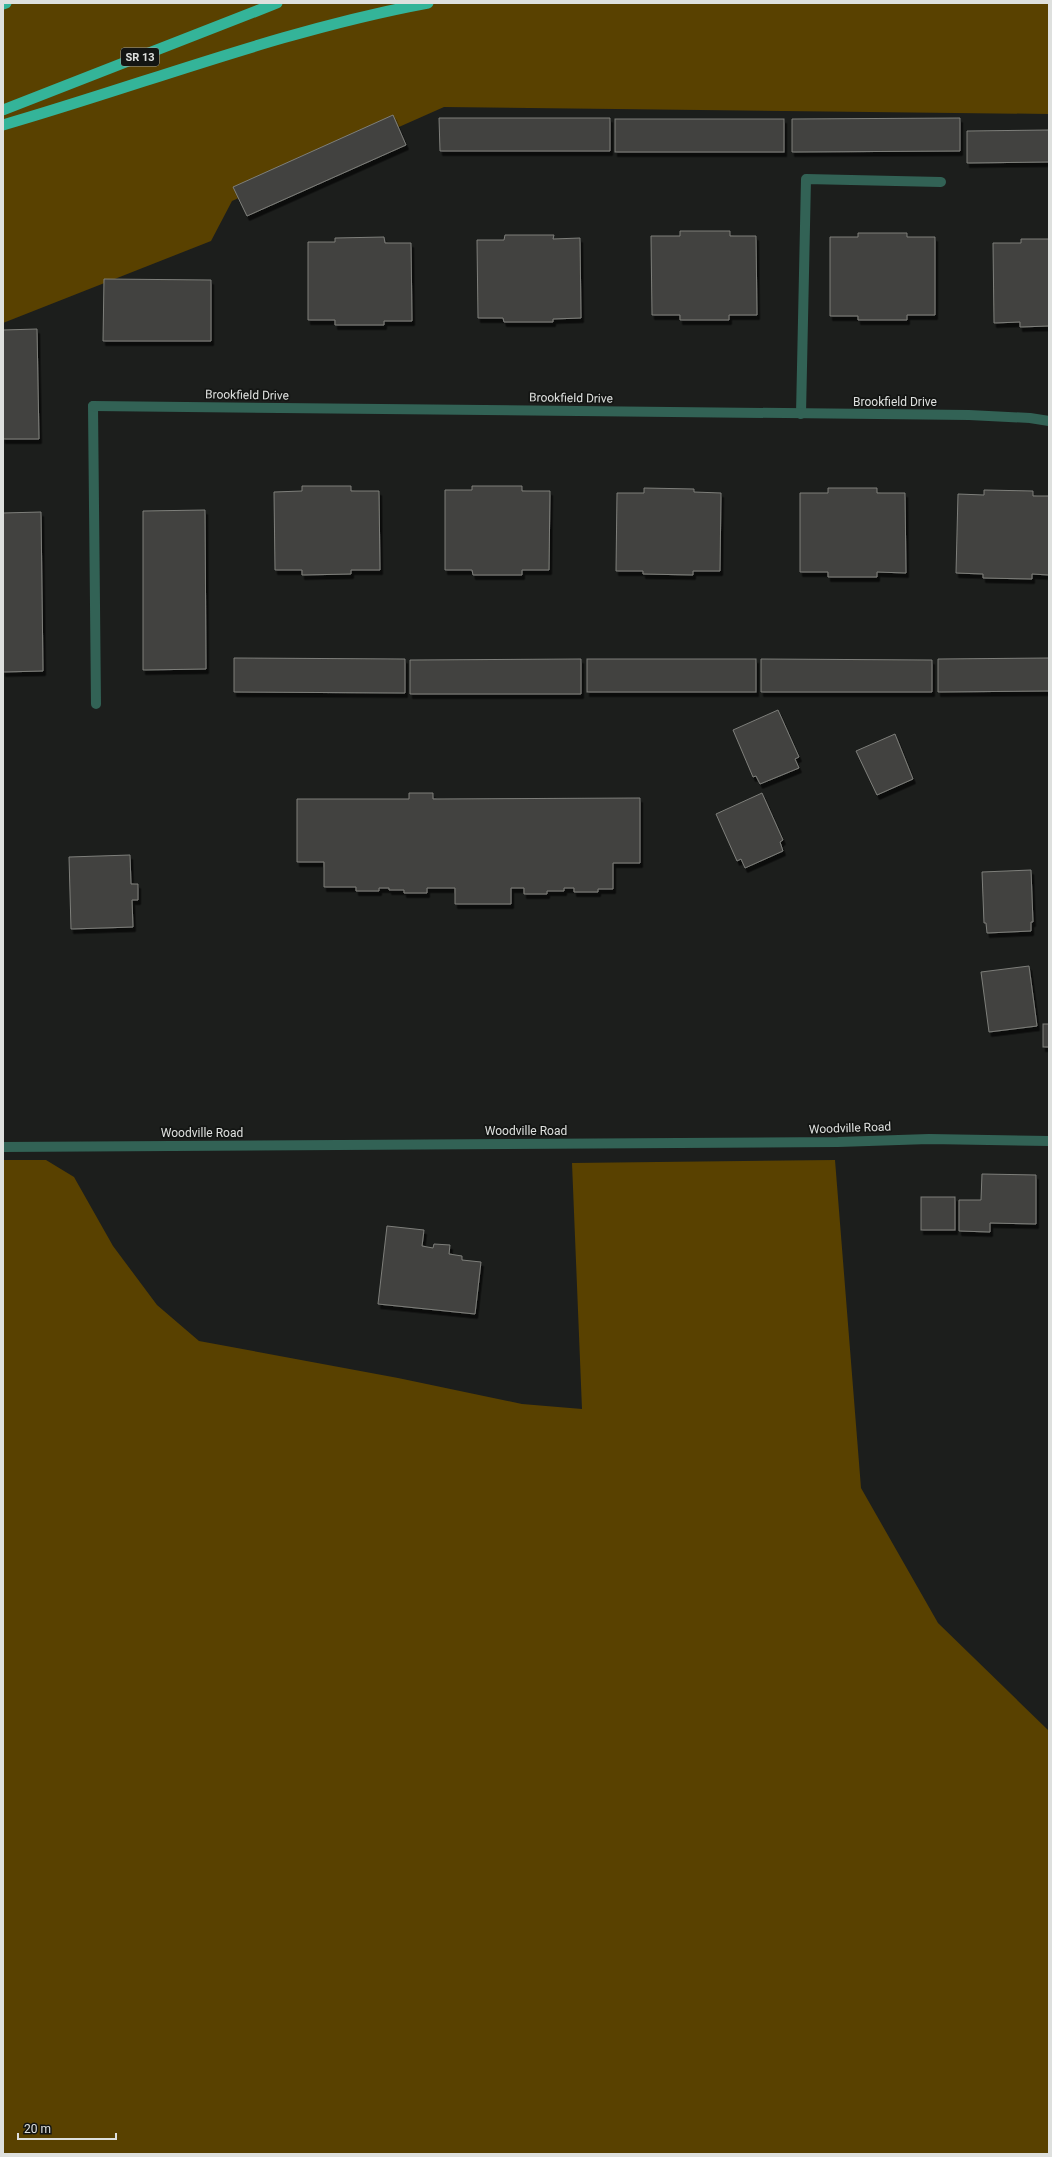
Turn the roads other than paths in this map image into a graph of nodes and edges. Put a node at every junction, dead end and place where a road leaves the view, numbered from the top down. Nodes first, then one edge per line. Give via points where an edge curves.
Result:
1 (6, 3) edge
2 (277, 3) edge
3 (428, 3) edge
4 (3, 4) edge
5 (3, 110) edge
6 (3, 125) edge
7 (941, 182) dead end
8 (801, 414) junction
9 (1049, 421) edge
10 (96, 704) dead end
11 (1049, 1141) edge
12 (3, 1147) edge

1 - 4 highway
2 - 5 highway, SR 13
3 - 6 highway via 287,36
7 - 8 street via 806,179
8 - 9 street, Brookfield Drive via 969,415
8 - 10 street, Brookfield Drive via 93,406
11 - 12 street, Woodville Road via 929,1139 830,1142

